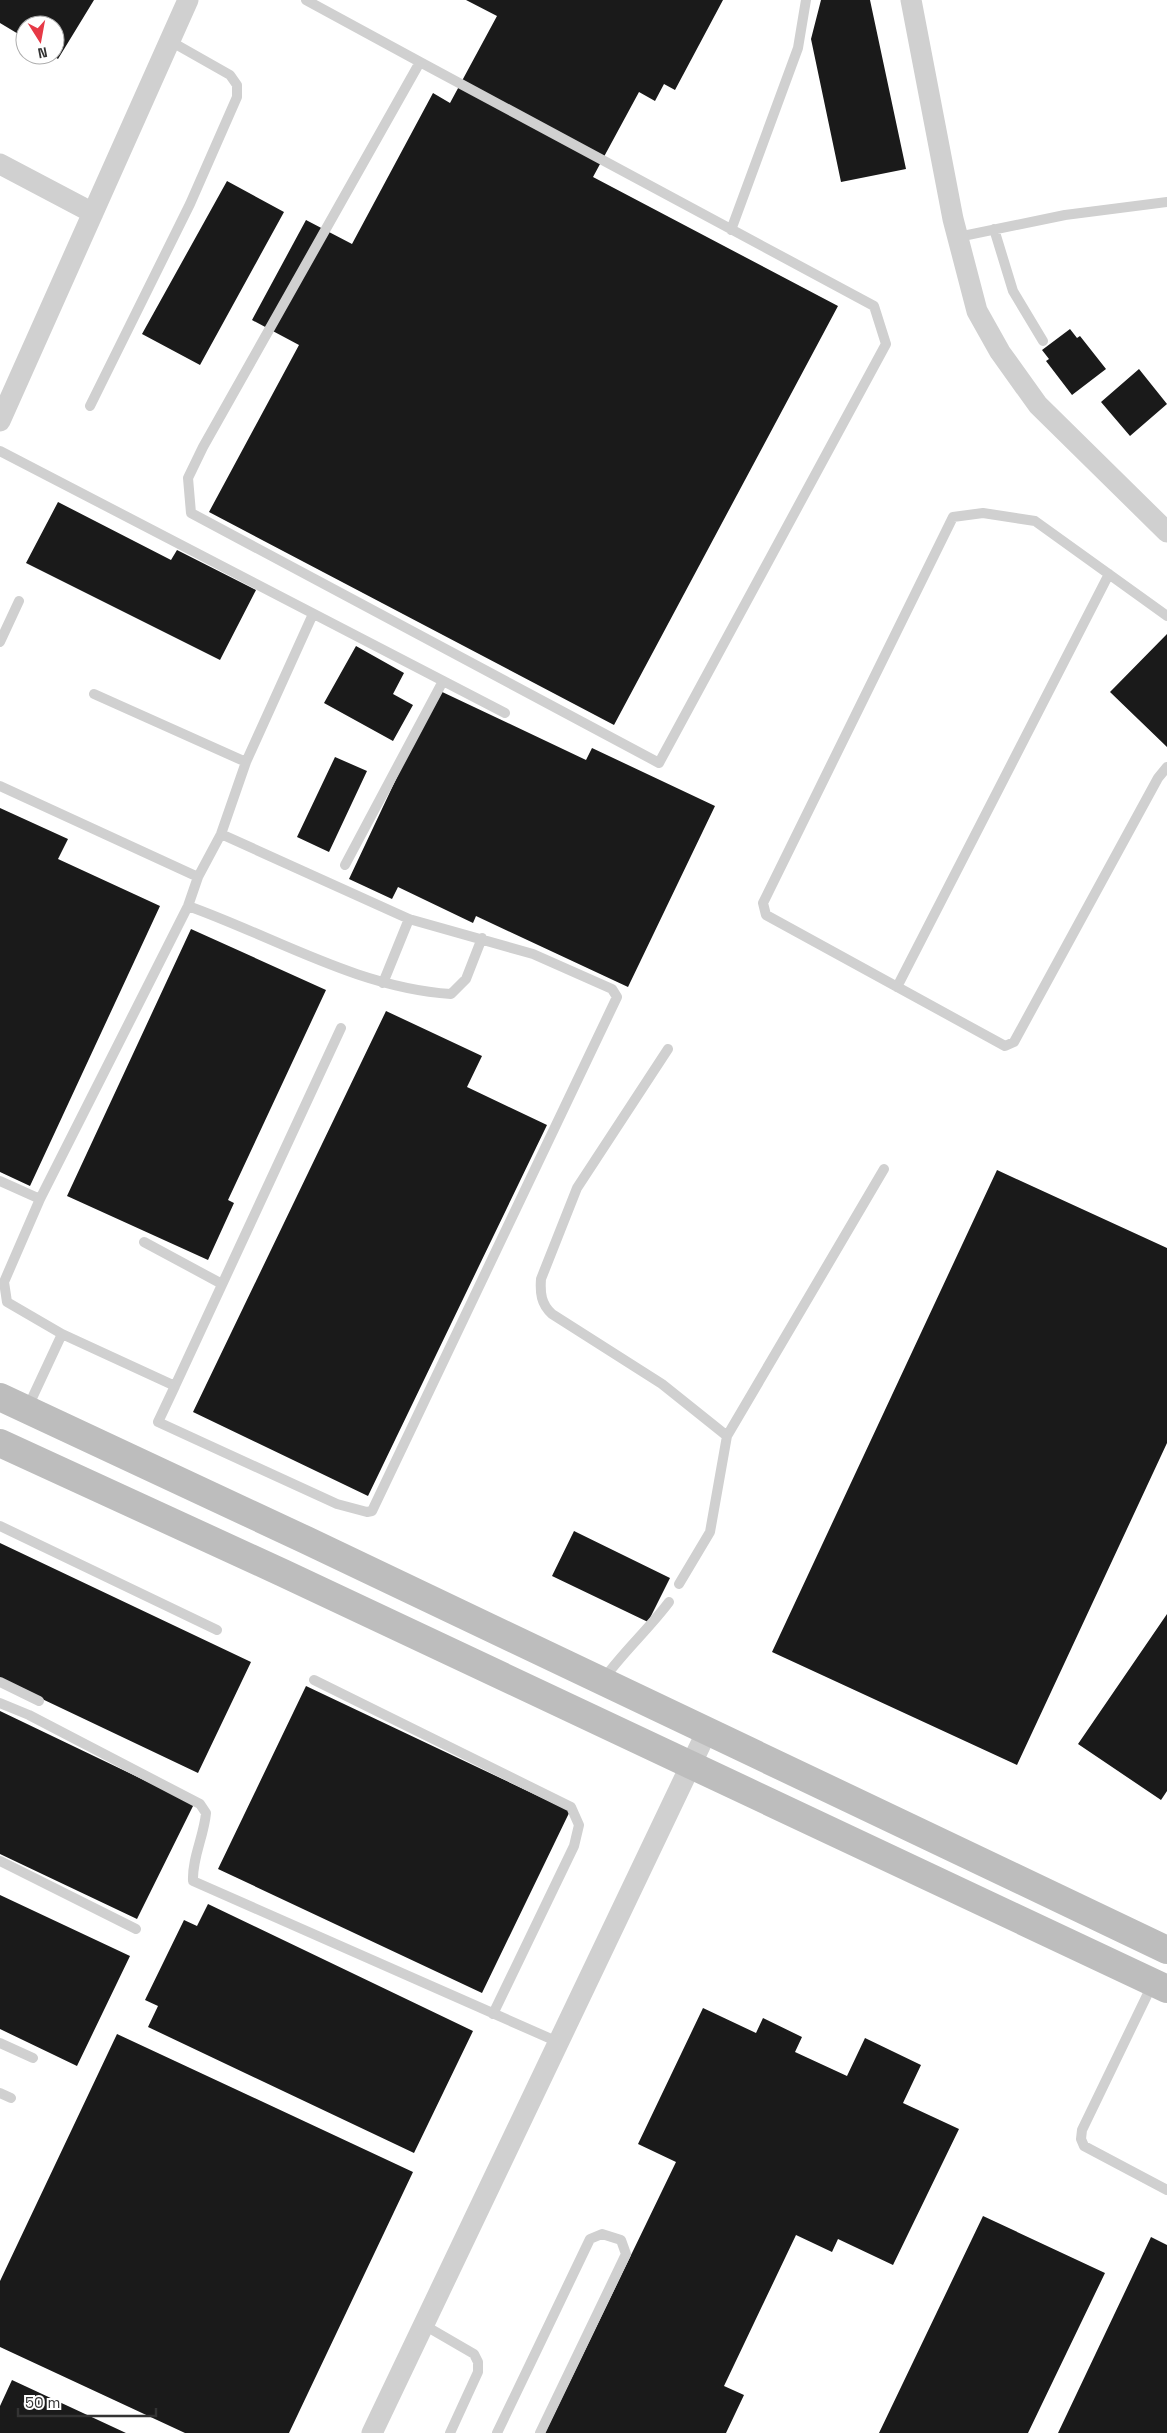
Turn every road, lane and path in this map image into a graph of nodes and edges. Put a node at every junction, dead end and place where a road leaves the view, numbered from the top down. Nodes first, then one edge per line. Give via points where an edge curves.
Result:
1 (188, 0) edge
2 (307, 0) edge
3 (806, 0) edge
4 (911, 0) edge
5 (170, 41) junction
6 (420, 62) junction
7 (0, 164) edge
8 (1167, 202) edge
9 (93, 213) junction
10 (994, 229) junction
11 (731, 230) junction
12 (958, 237) junction
13 (1043, 341) dead end
14 (90, 406) dead end
15 (0, 421) edge
16 (0, 451) edge
17 (1167, 532) edge
18 (1109, 574) junction
19 (19, 601) dead end
20 (313, 614) junction
21 (1167, 616) edge
22 (0, 642) edge
23 (443, 681) junction
24 (94, 694) dead end
25 (505, 713) dead end
26 (246, 762) junction
27 (1167, 768) edge
28 (0, 786) edge
29 (221, 834) junction
30 (345, 864) dead end
31 (198, 877) junction
32 (188, 906) junction
33 (409, 919) junction
34 (482, 938) junction
35 (383, 983) junction
36 (897, 987) junction
37 (341, 1028) dead end
38 (668, 1049) dead end
39 (884, 1169) dead end
40 (0, 1181) edge
41 (40, 1199) junction
42 (144, 1242) dead end
43 (222, 1284) junction
44 (62, 1334) junction
45 (175, 1386) junction
46 (0, 1397) edge
47 (26, 1410) junction
48 (727, 1436) junction
49 (0, 1443) edge
50 (0, 1526) edge
51 (679, 1584) dead end
52 (669, 1602) dead end
53 (470, 1618) junction
54 (217, 1630) dead end
55 (454, 1654) junction
56 (314, 1680) dead end
57 (602, 1681) junction
58 (0, 1682) edge
59 (40, 1701) dead end
60 (0, 1704) edge
61 (707, 1730) junction
62 (690, 1765) junction
63 (0, 1861) edge
64 (136, 1929) dead end
65 (1167, 1950) edge
66 (1160, 1986) edge
67 (493, 2014) junction
68 (558, 2042) junction
69 (0, 2043) edge
70 (33, 2058) dead end
71 (0, 2093) edge
72 (11, 2098) dead end
73 (1167, 2190) edge
74 (424, 2325) junction
75 (372, 2433) edge
76 (450, 2433) edge
77 (497, 2433) edge
78 (540, 2433) edge

1 - 5 street
2 - 6 lane
3 - 11 lane via 798,48
4 - 12 street
5 - 9 street
5 - 14 lane via 230,75 238,90 236,105
6 - 11 lane
6 - 11 lane via 203,447 188,478 191,513 659,763 886,344 874,306
7 - 9 street
8 - 10 lane via 1065,215
9 - 15 street
10 - 12 lane
10 - 13 lane via 1013,291
12 - 17 street via 977,311 1000,352 1038,405
16 - 20 lane
18 - 21 lane
18 - 36 lane
18 - 36 lane via 1035,520 983,513 953,517 763,903 766,914
19 - 22 lane
20 - 23 lane
20 - 26 lane
23 - 25 lane
23 - 30 lane
24 - 26 lane
26 - 29 lane
27 - 36 lane via 1158,778 1014,1042 1005,1046
28 - 31 lane
29 - 31 lane
29 - 33 lane
31 - 32 lane
32 - 35 lane
32 - 41 lane
33 - 34 lane
33 - 35 lane
34 - 35 lane via 466,979 451,994
34 - 45 lane via 533,954 612,988 617,997 372,1511 337,1504 158,1422
37 - 43 lane
38 - 48 lane via 577,1188 541,1279 540,1292 552,1314 662,1384
39 - 48 lane
40 - 41 lane
41 - 44 lane via 4,1282 7,1302
42 - 43 lane
43 - 45 lane
44 - 45 lane
44 - 47 lane
46 - 47 street
47 - 53 street
48 - 51 lane via 710,1532
49 - 55 street
50 - 54 lane
52 - 57 lane via 652,1626 620,1656
53 - 55 street
53 - 57 street
55 - 62 street
56 - 67 lane via 571,1807 579,1825 574,1846
57 - 61 street
58 - 59 lane
60 - 67 lane via 28,1715 200,1804 206,1813 192,1869 193,1881
61 - 62 street
61 - 65 street
62 - 66 street
62 - 68 street
63 - 64 lane
66 - 73 lane via 1082,2130 1081,2139 1084,2146
67 - 68 lane
68 - 74 street
69 - 70 lane
71 - 72 lane
74 - 75 street
74 - 76 lane via 474,2354 478,2362 478,2372
77 - 78 lane via 590,2239 602,2234 621,2240 626,2254

